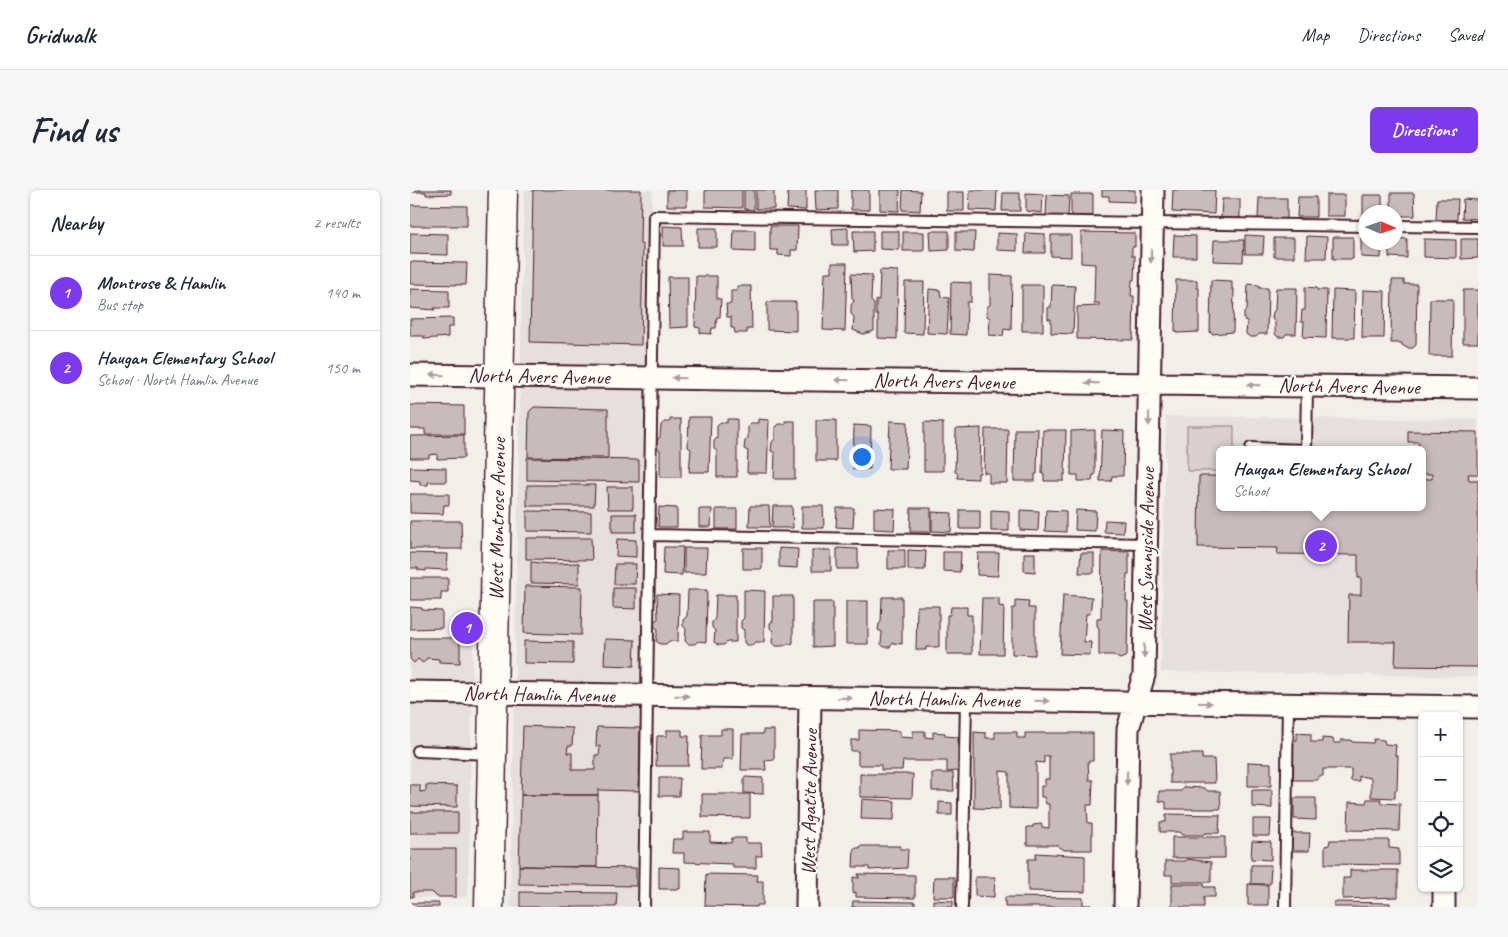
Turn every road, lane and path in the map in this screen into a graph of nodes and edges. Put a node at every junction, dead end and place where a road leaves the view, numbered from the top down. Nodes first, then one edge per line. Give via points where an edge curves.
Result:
1 (503, 190) edge
2 (1153, 190) edge
3 (1152, 223) junction
4 (1358, 226) edge
5 (1403, 226) edge
6 (1478, 227) edge
7 (410, 375) edge
8 (500, 376) junction
9 (652, 378) junction
10 (1149, 384) junction
11 (1307, 386) junction
12 (1478, 388) edge
13 (1306, 446) edge
14 (650, 535) junction
15 (1146, 544) junction
16 (410, 692) edge
17 (494, 693) junction
18 (647, 696) junction
19 (810, 698) junction
20 (966, 700) junction
21 (1136, 702) junction
22 (1288, 704) junction
23 (1478, 707) edge
24 (1448, 711) edge
25 (418, 751) dead end
26 (492, 754) junction
27 (1444, 892) edge
28 (489, 907) edge
29 (644, 907) edge
30 (807, 907) edge
31 (962, 907) edge
32 (1125, 907) edge
33 (1285, 907) edge
34 (1444, 907) edge

1 - 8 main road, West Montrose Avenue
2 - 3 street, West Sunnyside Avenue
3 - 4 lane
3 - 9 lane via 654,216
3 -> 10 street, West Sunnyside Avenue
5 - 6 lane
8 -> 7 street, North Avers Avenue
8 - 9 street, North Avers Avenue
8 - 17 main road, West Montrose Avenue
10 -> 9 street, North Avers Avenue
9 - 14 lane
11 -> 10 street, North Avers Avenue
10 -> 15 street, West Sunnyside Avenue
11 - 12 street, North Avers Avenue
11 - 13 lane
14 - 15 lane
14 - 18 lane
15 -> 21 street, West Sunnyside Avenue via 1144,675
16 - 17 street, North Hamlin Avenue
17 - 18 street, North Hamlin Avenue
17 - 26 main road, West Montrose Avenue
18 -> 19 street, North Hamlin Avenue
18 - 29 lane
19 -> 20 street, North Hamlin Avenue
19 - 30 street, West Agatite Avenue
20 -> 21 street, North Hamlin Avenue
20 - 31 lane
21 -> 22 street, North Hamlin Avenue
21 -> 32 street, West Sunnyside Avenue via 1128,730
22 - 24 street, North Hamlin Avenue
22 - 33 lane
23 - 24 street, North Hamlin Avenue
25 - 26 lane
26 - 28 main road, West Montrose Avenue
27 - 34 street

